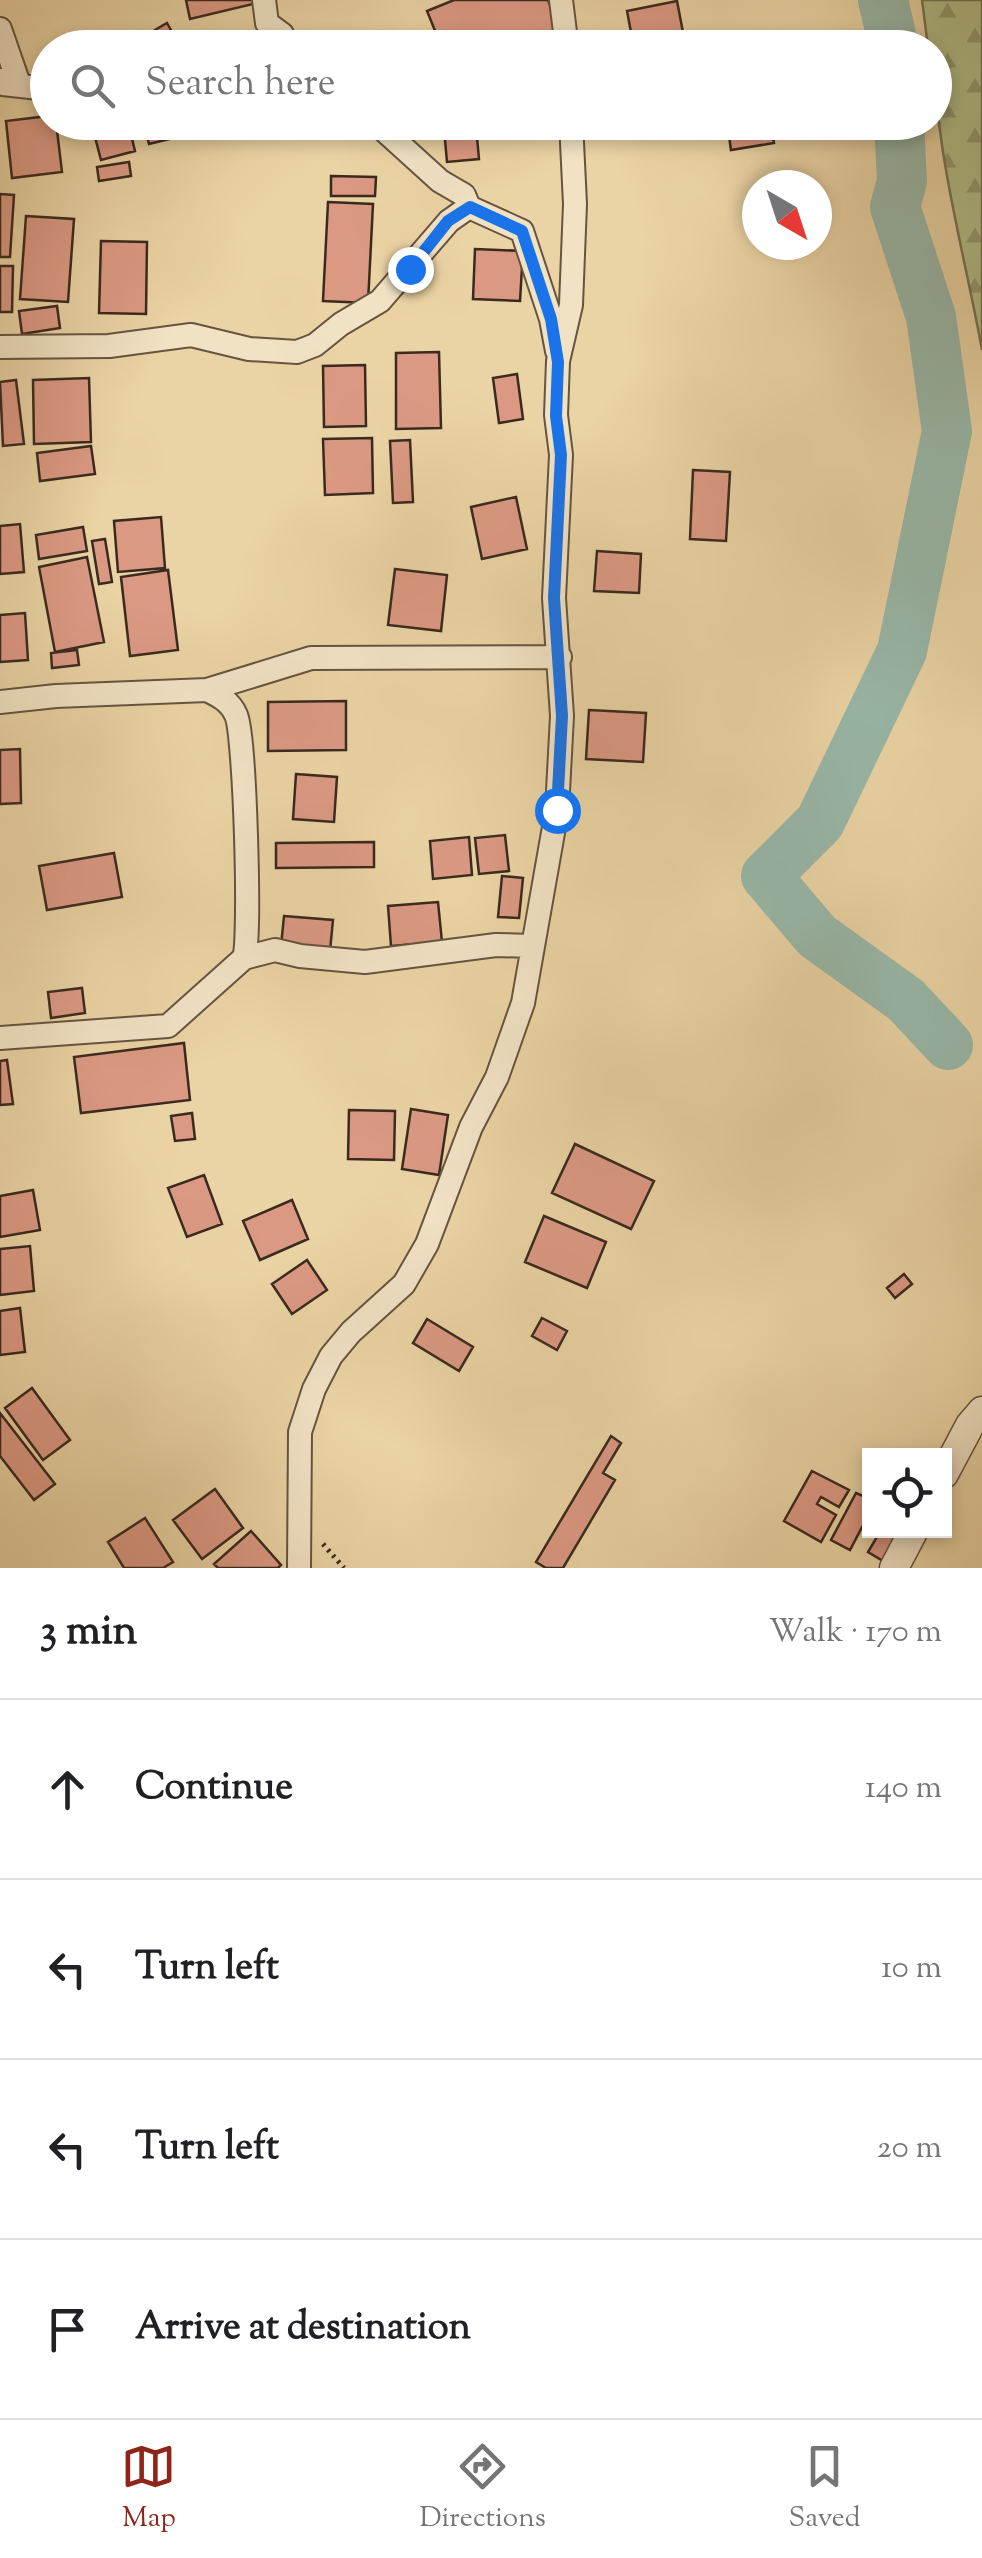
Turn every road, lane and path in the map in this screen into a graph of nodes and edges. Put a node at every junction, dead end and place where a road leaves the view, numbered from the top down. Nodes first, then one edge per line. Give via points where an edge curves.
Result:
1 (264, 0) edge
2 (561, 0) edge
3 (0, 29) edge
4 (276, 30) edge
5 (565, 30) edge
6 (0, 82) edge
7 (30, 86) edge
8 (395, 140) edge
9 (572, 140) edge
10 (470, 207) junction
11 (0, 347) edge
12 (558, 362) junction
13 (560, 658) junction
14 (207, 690) junction
15 (0, 702) edge
16 (533, 946) junction
17 (244, 958) junction
18 (0, 1038) edge
19 (982, 1411) edge
20 (952, 1459) edge
21 (910, 1538) edge
22 (299, 1568) edge
23 (894, 1568) edge

1 - 4 street via 267,24
2 - 5 street
3 - 6 street via 18,80
6 - 7 street
8 - 10 street via 464,194
9 - 12 street via 571,305
10 - 11 street via 448,221 380,301 297,352 191,335 109,346
10 - 12 street via 522,231
12 - 13 street via 554,598
13 - 14 street via 311,658
13 - 16 street via 557,810
14 - 15 street
14 - 17 street via 237,716
16 - 17 street via 496,944 365,962 276,950
16 - 22 street via 497,1076 470,1127 426,1244 404,1284 351,1332 314,1389 300,1432
17 - 18 street via 168,1026
19 - 20 street
21 - 23 street

